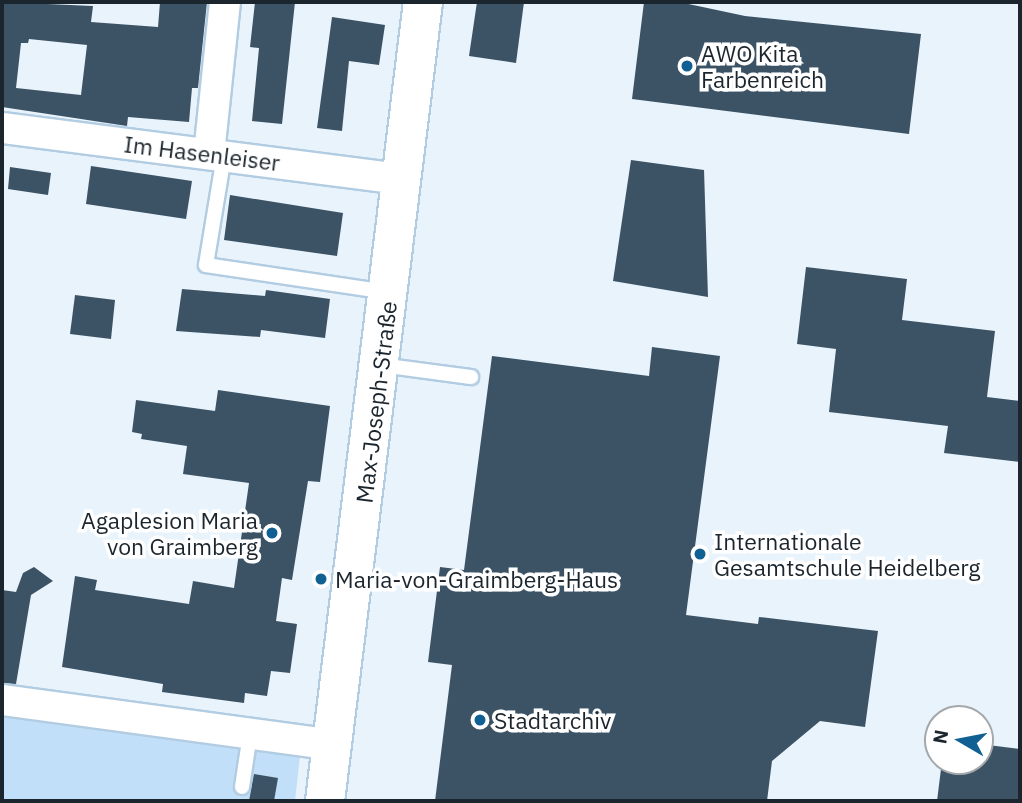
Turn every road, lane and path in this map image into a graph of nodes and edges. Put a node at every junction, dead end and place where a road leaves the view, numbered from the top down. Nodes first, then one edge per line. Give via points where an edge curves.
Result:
1 (225, 2) edge
2 (423, 2) edge
3 (2, 128) edge
4 (217, 155) junction
5 (402, 178) junction
6 (389, 293) junction
7 (381, 365) junction
8 (471, 377) dead end
9 (2, 701) edge
10 (250, 734) junction
11 (332, 745) junction
12 (242, 787) dead end
13 (325, 801) edge

1 - 4 street
2 - 5 street, Max-Joseph-Straße
3 - 4 street, Im Hasenleiser
4 - 5 street, Im Hasenleiser
4 - 6 lane via 206,265
5 - 6 street, Max-Joseph-Straße
6 - 7 street, Max-Joseph-Straße
7 - 8 lane
7 - 11 street, Max-Joseph-Straße
9 - 10 street
10 - 11 street
10 - 12 lane
11 - 13 street, Max-Joseph-Straße

